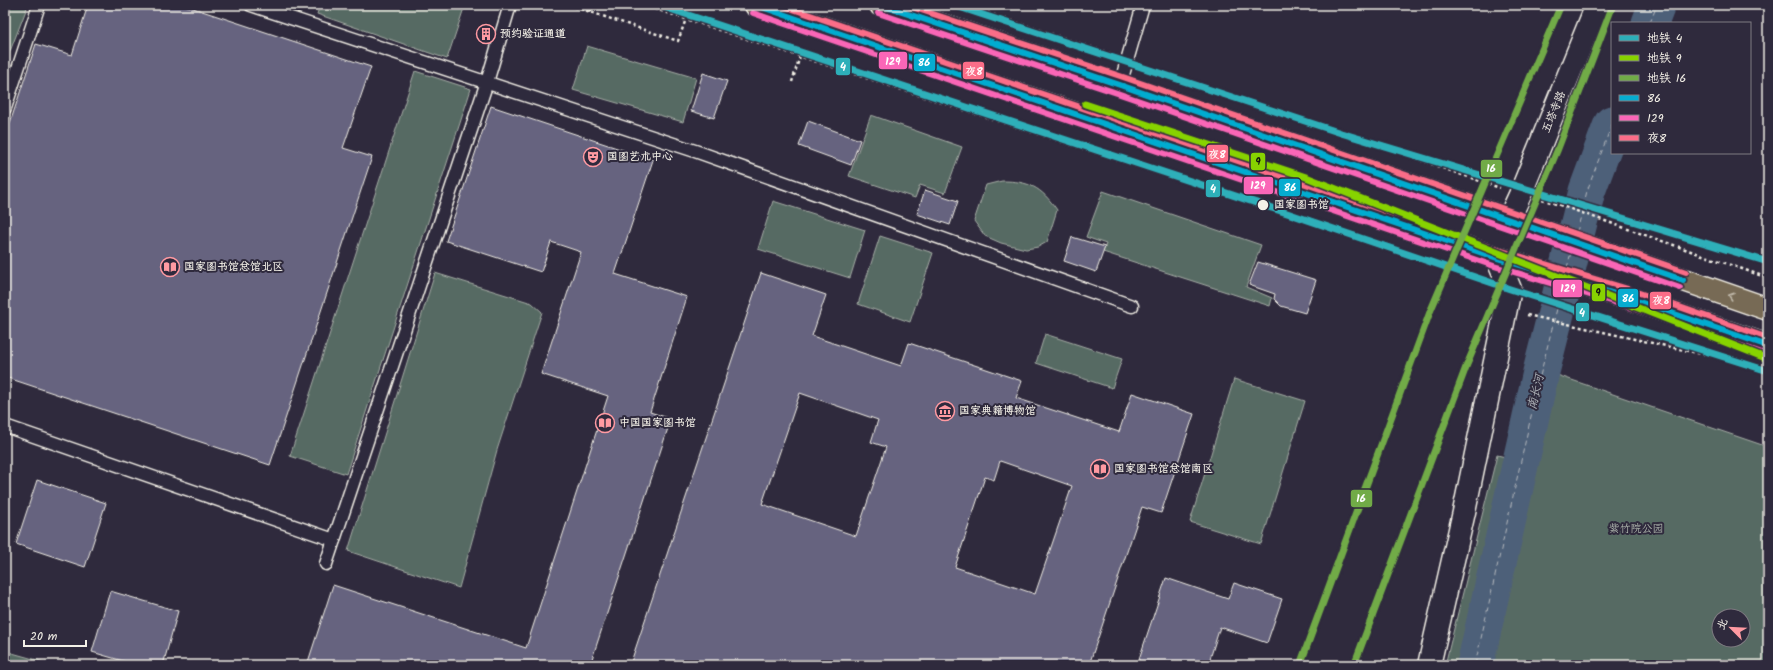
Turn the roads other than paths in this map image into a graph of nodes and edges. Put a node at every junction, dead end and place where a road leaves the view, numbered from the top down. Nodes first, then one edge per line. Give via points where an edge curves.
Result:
1 (39, 5) edge
2 (251, 5) edge
3 (510, 5) edge
4 (756, 5) edge
5 (881, 5) edge
6 (1143, 5) edge
7 (1597, 5) edge
8 (487, 82) junction
9 (1120, 85) junction
10 (5, 108) edge
11 (1509, 219) junction
12 (1507, 261) junction
13 (1132, 306) dead end
14 (1768, 309) edge
15 (1768, 346) edge
16 (5, 426) edge
17 (334, 540) junction
18 (326, 564) dead end
19 (1429, 665) edge

1 - 10 lane
2 - 8 lane
3 - 8 lane
4 - 12 main road
5 - 9 main road
6 - 9 lane
7 - 11 street, 五塔寺路
8 - 13 lane via 694,151
8 - 17 lane
9 - 11 main road
14 -> 11 main road
12 - 15 main road via 1625,297
12 - 19 street via 1510,289
16 - 17 lane
17 - 18 lane

